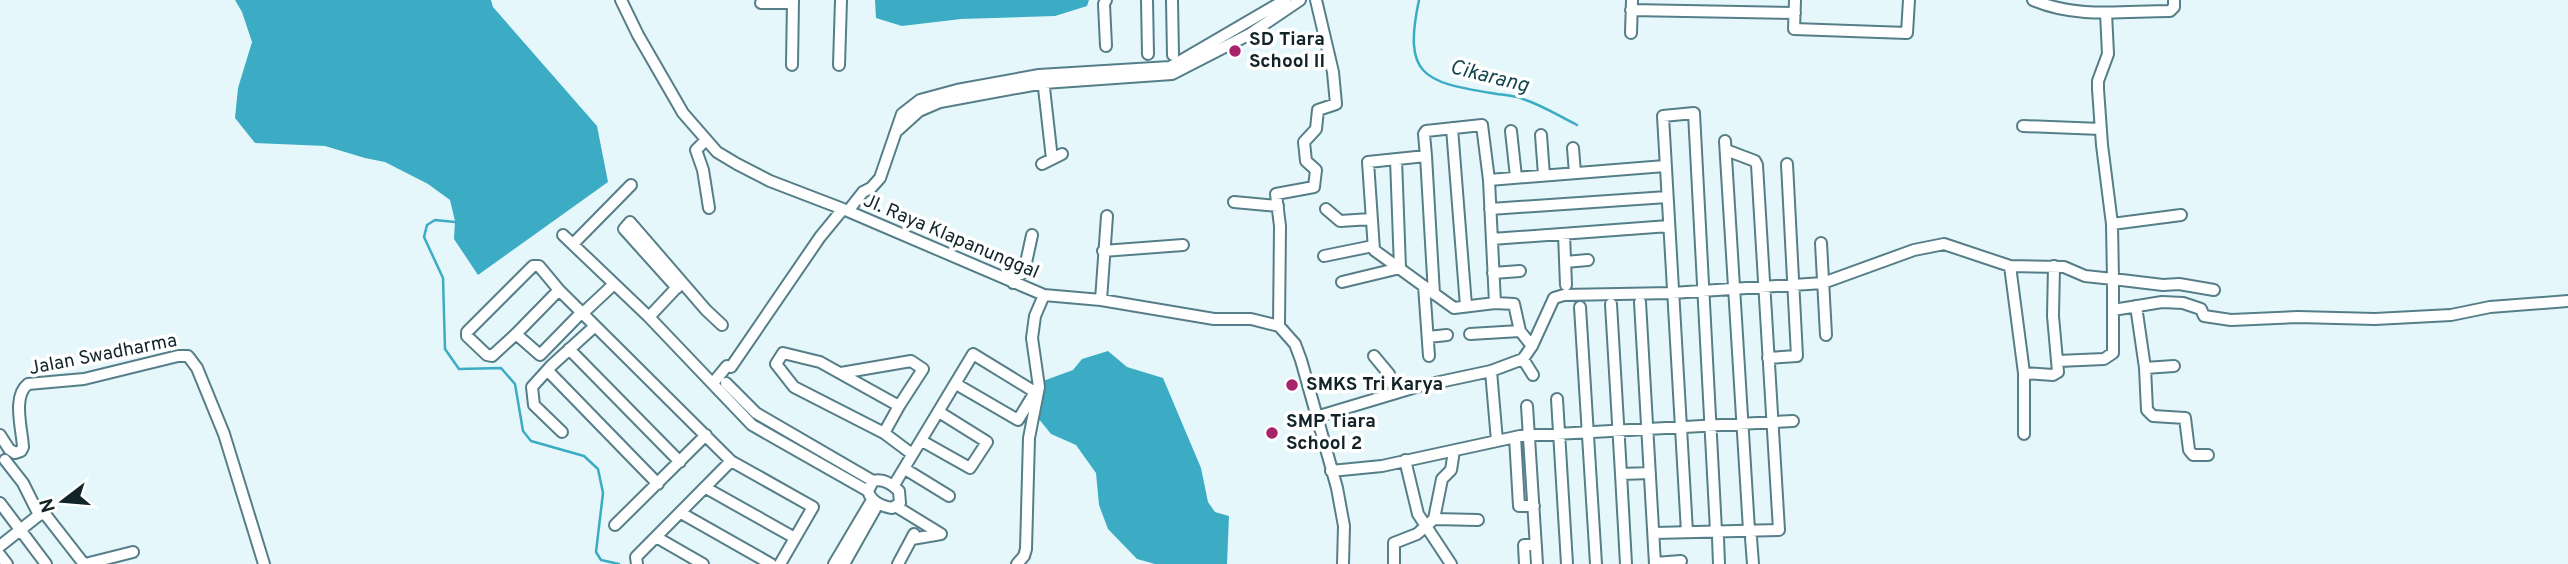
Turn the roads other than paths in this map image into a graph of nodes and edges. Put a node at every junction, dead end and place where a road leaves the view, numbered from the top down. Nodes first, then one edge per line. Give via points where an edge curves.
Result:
1 (621, 0) edge
2 (841, 0) edge
3 (1106, 0) edge
4 (1147, 0) edge
5 (1172, 0) edge
6 (1285, 0) edge
7 (1300, 0) edge
8 (1316, 0) edge
9 (1795, 0) edge
10 (1909, 0) edge
11 (2033, 0) edge
12 (2174, 0) edge
13 (793, 1) edge
14 (761, 3) dead end
15 (1631, 5) edge
16 (1704, 6) edge
17 (1795, 13) junction
18 (2106, 13) junction
19 (1630, 33) dead end
20 (1106, 46) dead end
21 (1215, 48) junction
22 (1148, 54) dead end
23 (1173, 55) dead end
24 (792, 65) dead end
25 (839, 65) dead end
26 (1046, 79) junction
27 (2023, 126) dead end
28 (1452, 128) junction
29 (2101, 129) junction
30 (1511, 131) dead end
31 (1541, 135) dead end
32 (706, 140) junction
33 (1573, 148) dead end
34 (1426, 156) junction
35 (1053, 159) dead end
36 (1396, 159) junction
37 (1787, 164) dead end
38 (1665, 166) junction
39 (1575, 173) junction
40 (1544, 176) junction
41 (1516, 177) junction
42 (1489, 180) junction
43 (631, 185) dead end
44 (1667, 197) junction
45 (1234, 202) dead end
46 (1278, 206) junction
47 (709, 208) dead end
48 (1326, 209) dead end
49 (1490, 209) junction
50 (846, 210) junction
51 (2181, 215) dead end
52 (1107, 216) dead end
53 (1371, 219) junction
54 (2112, 223) junction
55 (1669, 226) junction
56 (1564, 234) junction
57 (563, 235) dead end
58 (1032, 235) dead end
59 (1492, 239) junction
60 (1821, 243) dead end
61 (573, 244) junction
62 (1183, 244) dead end
63 (1373, 246) junction
64 (1103, 251) junction
65 (1324, 256) dead end
66 (1588, 260) dead end
67 (1565, 261) junction
68 (2010, 266) junction
69 (2054, 266) junction
70 (1400, 268) junction
71 (1520, 271) dead end
72 (1493, 273) junction
73 (2113, 279) junction
74 (1342, 282) dead end
75 (1823, 283) junction
76 (614, 284) junction
77 (1013, 284) junction
78 (679, 285) junction
79 (1566, 285) dead end
80 (1424, 286) junction
81 (1794, 286) junction
82 (1763, 287) junction
83 (1734, 289) junction
84 (559, 290) junction
85 (1703, 290) junction
86 (2214, 290) dead end
87 (1434, 293) junction
88 (1672, 293) junction
89 (1044, 295) junction
90 (1101, 300) junction
91 (2568, 300) edge
92 (1640, 302) dead end
93 (1495, 303) junction
94 (1449, 304) junction
95 (1611, 304) dead end
96 (1426, 306) junction
97 (1466, 306) junction
98 (2136, 306) junction
99 (1580, 307) dead end
100 (2113, 310) junction
101 (583, 313) junction
102 (649, 317) junction
103 (722, 325) dead end
104 (595, 326) junction
105 (1279, 326) junction
106 (1520, 331) junction
107 (516, 334) junction
108 (1470, 334) dead end
109 (1447, 335) dead end
110 (1826, 335) dead end
111 (1428, 337) junction
112 (1532, 346) junction
113 (569, 349) junction
114 (540, 355) junction
115 (1374, 356) dead end
116 (1429, 356) dead end
117 (1768, 358) junction
118 (1522, 359) junction
119 (2058, 361) junction
120 (2174, 366) dead end
121 (2146, 368) junction
122 (549, 369) junction
123 (1491, 371) junction
124 (841, 373) junction
125 (2024, 373) junction
126 (1533, 375) dead end
127 (956, 384) junction
128 (720, 385) junction
129 (1395, 393) junction
130 (1557, 399) dead end
131 (1527, 406) dead end
132 (899, 407) junction
133 (939, 412) junction
134 (1316, 417) junction
135 (1793, 421) dead end
136 (1773, 422) junction
137 (1743, 424) junction
138 (1711, 425) junction
139 (1681, 427) junction
140 (1647, 429) junction
141 (1616, 430) junction
142 (562, 432) dead end
143 (1589, 432) junction
144 (884, 433) junction
145 (1559, 434) junction
146 (2024, 434) dead end
147 (0, 435) edge
148 (705, 435) junction
149 (1530, 436) junction
150 (1515, 438) junction
151 (922, 441) junction
152 (1497, 441) junction
153 (1454, 451) junction
154 (912, 454) junction
155 (2208, 455) dead end
156 (5, 460) dead end
157 (1405, 460) junction
158 (731, 461) junction
159 (680, 462) junction
160 (905, 468) junction
161 (1331, 471) junction
162 (1650, 473) junction
163 (1620, 474) junction
164 (658, 484) junction
165 (894, 485) junction
166 (706, 488) junction
167 (873, 494) junction
168 (949, 496) dead end
169 (0, 503) edge
170 (1534, 506) junction
171 (897, 507) junction
172 (681, 513) junction
173 (39, 515) junction
174 (1478, 520) dead end
175 (920, 522) junction
176 (1430, 523) junction
177 (615, 525) dead end
178 (21, 530) junction
179 (1687, 532) junction
180 (1654, 533) junction
181 (1750, 534) junction
182 (1717, 535) junction
183 (656, 537) junction
184 (795, 538) junction
185 (912, 539) junction
186 (1536, 545) junction
187 (0, 546) edge
188 (132, 552) dead end
189 (0, 555) edge
190 (120, 560) edge
191 (1681, 561) dead end
192 (1656, 563) edge
193 (7, 564) edge
194 (47, 564) edge
195 (85, 564) edge
196 (264, 564) edge
197 (637, 564) edge
198 (703, 564) edge
199 (771, 564) edge
200 (780, 564) edge
201 (834, 564) edge
202 (844, 564) edge
203 (898, 564) edge
204 (1017, 564) edge
205 (1343, 564) edge
206 (1394, 564) edge
207 (1451, 564) edge
208 (1525, 564) edge
209 (1537, 564) edge
210 (1567, 564) edge
211 (1596, 564) edge
212 (1626, 564) edge
213 (1719, 564) edge
214 (1753, 564) edge

1 - 32 street, Jl. Raya Klapanunggal via 683,113
2 - 25 street
3 - 20 street
4 - 22 street
5 - 23 street
6 - 21 street
7 - 21 street via 1250,34
8 - 46 street via 1336,104 1318,110 1317,130 1304,142 1306,161 1316,170 1314,187 1277,193
9 - 17 street
10 - 17 street via 1907,33 1794,29
11 - 18 street via 2072,12
12 - 18 street via 2170,11
13 - 14 street
13 - 24 street
15 - 16 street
15 - 19 street
16 - 17 street
18 - 29 street via 2108,57 2098,83
21 - 26 street via 1172,74
26 - 35 street
26 - 50 street via 928,106 912,116 898,130 880,178
27 - 29 street
28 - 34 street via 1426,131
28 - 42 street via 1482,125
28 - 97 street
29 - 54 street
30 - 41 street
31 - 40 street
32 - 47 street via 696,150
32 - 50 street, Jl. Raya Klapanunggal via 717,152 770,181
33 - 39 street
34 - 36 street
34 - 87 street
36 - 53 street via 1368,162
36 - 70 street
37 - 81 street
38 - 39 street
38 - 44 street
38 - 85 street via 1663,116 1693,113
39 - 40 street
40 - 41 street
41 - 42 street
42 - 49 street
43 - 61 street
44 - 49 street
44 - 55 street
45 - 46 street
46 - 105 street
48 - 53 street via 1340,221
49 - 59 street
50 - 77 street, Jl. Raya Klapanunggal
50 - 128 street via 820,237 731,367 727,366
51 - 54 street
52 - 64 street
53 - 63 street
54 - 73 street
55 - 56 street
55 - 88 street
56 - 59 street
56 - 67 street
57 - 61 street
58 - 77 street via 1024,272 1010,273
59 - 72 street
60 - 75 street
61 - 76 street
62 - 64 street
63 - 65 street
63 - 70 street
64 - 90 street
66 - 67 street
67 - 79 street
68 - 69 street
68 - 75 street via 1944,244
68 - 125 street
69 - 73 street
69 - 119 street
70 - 74 street
70 - 80 street
71 - 72 street
72 - 93 street
73 - 86 street
73 - 100 street
75 - 81 street
75 - 110 street
76 - 101 street
76 - 102 street
77 - 89 street, Jl. Raya Klapanunggal
78 - 78 street via 630,222 624,229
78 - 102 street
78 - 103 street
80 - 87 street
80 - 96 street
81 - 82 street
81 - 117 street via 1797,356
82 - 83 street
82 - 83 street via 1757,165 1725,145
82 - 117 street
83 - 85 street
83 - 137 street
84 - 101 street
84 - 107 street
84 - 107 street via 539,266 533,266 466,334 489,356
85 - 88 street
85 - 138 street
87 - 94 street
88 - 112 street via 1559,296
88 - 139 street
89 - 90 street, Jl. Raya Klapanunggal
89 - 204 street via 1032,338 1039,387 1029,438 1026,549
90 - 105 street, Jl. Raya Klapanunggal via 1182,316 1251,319
91 - 98 street via 2375,319 2231,320 2210,318 2201,309 2172,302
92 - 140 street
93 - 97 street
93 - 106 street via 1516,306
94 - 96 street
94 - 97 street
95 - 141 street
96 - 111 street
98 - 100 street
98 - 121 street
99 - 143 street
100 - 119 street via 2115,345 2111,355
101 - 104 street
101 - 114 street
102 - 128 street
104 - 113 street
104 - 148 street
105 - 134 street via 1295,344
106 - 108 street
106 - 112 street
107 - 114 street
109 - 111 street
111 - 116 street
112 - 118 street
113 - 122 street
113 - 159 street
114 - 122 street
115 - 129 street via 1389,374
117 - 136 street
118 - 123 street
118 - 126 street
119 - 125 street via 2056,375
120 - 121 street
121 - 155 street via 2148,412 2185,418 2191,453
122 - 142 street via 532,387 532,400
122 - 164 street
123 - 129 street
123 - 152 street
124 - 132 street
124 - 132 street via 911,361 923,369
124 - 144 street via 820,362 783,353 776,363 794,387
125 - 146 street
127 - 127 street via 1018,420 1035,392 973,354
127 - 133 street
128 - 167 street via 752,425
129 - 134 street
130 - 145 street
131 - 149 street
132 - 144 street
133 - 151 street
133 - 151 street via 987,442 970,468
134 - 161 street
135 - 136 street
136 - 137 street
136 - 181 street via 1779,530
137 - 138 street
137 - 181 street
138 - 139 street
138 - 182 street
139 - 140 street
139 - 179 street
140 - 141 street
140 - 162 street
141 - 143 street
141 - 163 street
143 - 145 street
143 - 211 street
144 - 154 street
145 - 149 street
145 - 210 street
147 - 196 street, Jalan Swadharma via 9,449 21,451 19,398 28,384 84,379 188,356 224,434
148 - 158 street
148 - 159 street
149 - 150 street
149 - 170 street
150 - 152 street
150 - 170 street via 1519,506
151 - 154 street
152 - 153 street
153 - 157 street
153 - 176 street
154 - 160 street
156 - 173 street
157 - 161 street
157 - 176 street via 1418,514
158 - 166 street
158 - 184 street via 813,507
159 - 164 street
160 - 165 street
160 - 168 street
161 - 205 street via 1344,526
162 - 163 street
162 - 180 street
163 - 212 street
164 - 177 street
165 - 167 street via 882,480
165 - 171 street via 901,496
166 - 172 street
166 - 184 street
167 - 171 street via 886,507
167 - 201 street
167 - 202 street
169 - 178 street
170 - 186 street
171 - 175 street
172 - 183 street
172 - 199 street
173 - 178 street
173 - 195 street via 45,514
174 - 176 street
175 - 185 street
175 - 185 street via 945,535
176 - 206 street via 1394,543
176 - 207 street
178 - 187 street
178 - 194 street
179 - 180 street
179 - 182 street
180 - 192 street
181 - 182 street
181 - 214 street
182 - 213 street
183 - 197 street via 636,557
183 - 198 street
184 - 200 street
185 - 203 street
186 - 208 street via 1524,545
186 - 209 street
188 - 190 street
189 - 193 street
190 - 195 street
191 - 192 street

